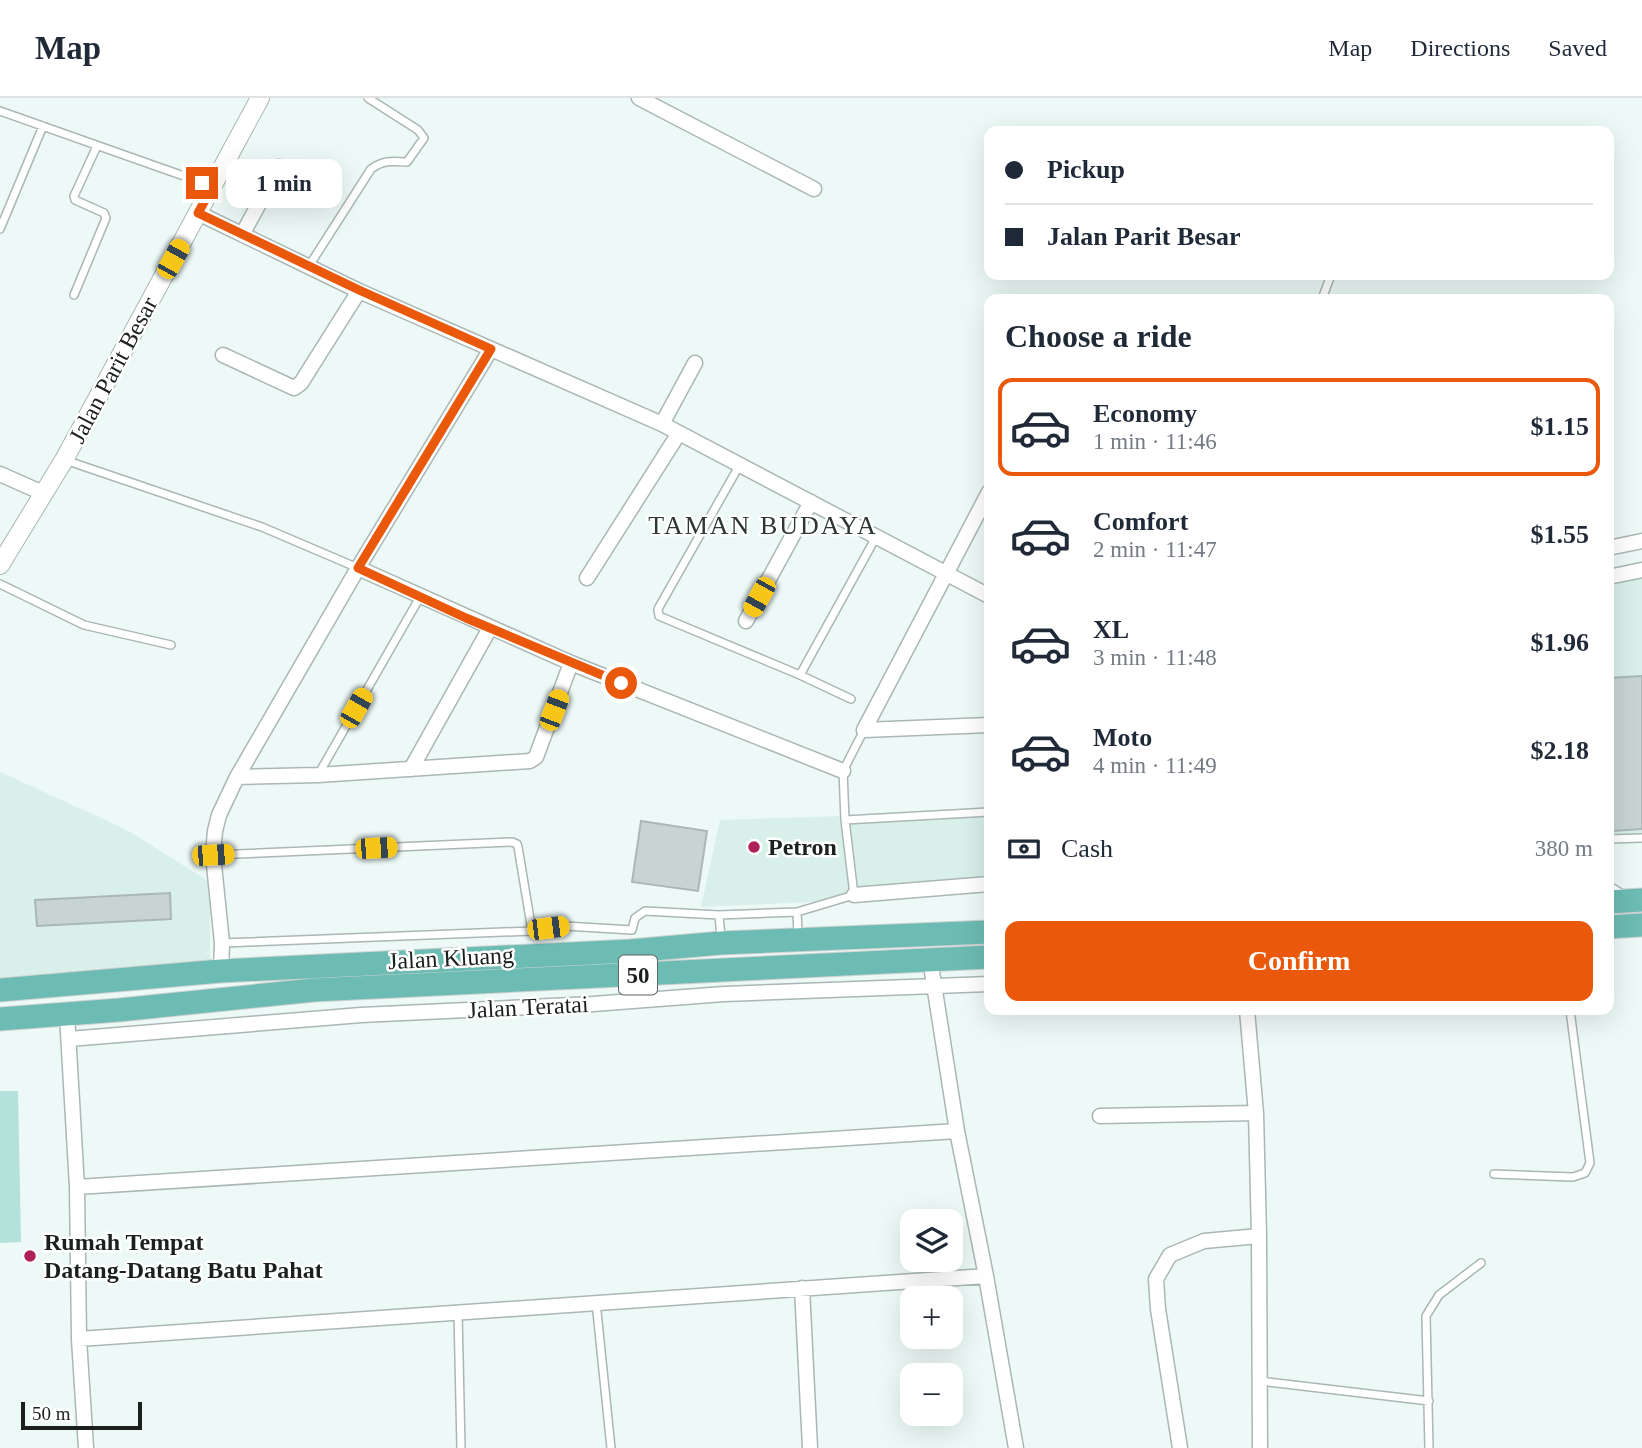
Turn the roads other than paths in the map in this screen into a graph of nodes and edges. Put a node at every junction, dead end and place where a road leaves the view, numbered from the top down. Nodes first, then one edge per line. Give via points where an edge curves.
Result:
1 (368, 98) edge
2 (639, 98) edge
3 (254, 100) edge
4 (0, 111) edge
5 (43, 126) junction
6 (97, 146) junction
7 (279, 167) dead end
8 (208, 185) junction
9 (814, 188) dead end
10 (198, 213) junction
11 (0, 229) edge
12 (243, 233) junction
13 (309, 266) junction
14 (359, 290) junction
15 (74, 295) dead end
16 (491, 349) junction
17 (223, 355) dead end
18 (695, 363) dead end
19 (662, 424) junction
20 (679, 433) junction
21 (64, 460) junction
22 (739, 466) junction
23 (0, 474) edge
24 (37, 490) junction
25 (811, 502) junction
26 (984, 502) edge
27 (877, 537) junction
28 (1642, 541) edge
29 (1614, 547) edge
30 (0, 565) edge
31 (358, 568) junction
32 (1642, 570) edge
33 (946, 574) junction
34 (1614, 576) edge
35 (587, 578) dead end
36 (0, 584) edge
37 (984, 593) edge
38 (420, 597) junction
39 (746, 621) dead end
40 (490, 628) junction
41 (171, 645) dead end
42 (571, 663) junction
43 (800, 675) junction
44 (851, 699) dead end
45 (984, 725) edge
46 (864, 730) junction
47 (411, 769) junction
48 (843, 771) junction
49 (318, 775) junction
50 (237, 777) junction
51 (984, 812) edge
52 (845, 820) junction
53 (1642, 838) edge
54 (1614, 839) edge
55 (213, 855) junction
56 (984, 884) edge
57 (1614, 887) edge
58 (854, 895) junction
59 (1637, 900) edge
60 (1614, 902) edge
61 (797, 912) junction
62 (719, 915) junction
63 (1642, 925) edge
64 (1614, 927) edge
65 (591, 928) junction
66 (532, 931) junction
67 (984, 932) edge
68 (631, 940) junction
69 (798, 941) junction
70 (222, 943) junction
71 (721, 943) junction
72 (603, 946) junction
73 (984, 957) edge
74 (930, 959) junction
75 (221, 971) junction
76 (984, 984) edge
77 (933, 986) junction
78 (6, 990) edge
79 (591, 993) junction
80 (67, 1015) junction
81 (1247, 1015) edge
82 (1571, 1015) edge
83 (0, 1019) edge
84 (69, 1039) junction
85 (1256, 1112) junction
86 (1100, 1116) dead end
87 (957, 1131) junction
88 (1494, 1174) dead end
89 (77, 1187) junction
90 (1259, 1236) junction
91 (1481, 1263) dead end
92 (986, 1276) junction
93 (802, 1288) junction
94 (596, 1302) junction
95 (458, 1312) junction
96 (79, 1339) junction
97 (1259, 1381) junction
98 (1429, 1401) junction
99 (86, 1448) edge
100 (461, 1448) edge
101 (611, 1448) edge
102 (810, 1448) edge
103 (1016, 1448) edge
104 (1180, 1448) edge
105 (1259, 1448) edge
106 (1429, 1448) edge

1 - 13 lane via 424,138 407,162 387,161 371,169
2 - 9 street
3 - 8 street, Jalan Parit Besar
4 - 5 lane
5 - 6 lane
5 - 11 lane
6 - 8 lane
6 - 15 lane via 74,197 106,218
7 - 12 street
8 - 10 street, Jalan Parit Besar
10 - 12 street
10 - 21 street, Jalan Parit Besar
12 - 13 street
13 - 14 street
14 - 16 street
14 - 17 street via 301,383 294,387
16 - 19 street
16 - 31 street
18 - 19 street
19 - 20 street
20 - 22 street
20 - 35 street
21 - 24 street, Jalan Parit Besar
21 - 31 lane via 262,527
22 - 25 street
22 - 43 lane via 657,613
23 - 24 street
24 - 30 street, Jalan Parit Besar
25 - 27 street
25 - 39 street
26 - 33 street
27 - 33 street
27 - 43 lane
28 - 29 street
31 - 38 street
31 - 50 street
32 - 34 street
33 - 37 street
33 - 46 street
36 - 41 lane via 84,625
38 - 40 street
38 - 49 lane
40 - 42 street
40 - 47 street
42 - 47 street via 536,757 523,762
42 - 48 street
43 - 44 lane
45 - 46 street
46 - 48 lane
47 - 49 street
48 - 52 lane
49 - 50 street
50 - 55 street via 219,815
51 - 52 lane
52 - 58 lane
53 - 54 lane
55 - 66 lane via 512,842 519,847
55 - 70 street
56 - 58 street
57 - 59 lane
58 - 61 lane
59 - 60 highway
61 - 62 lane
61 - 69 lane
62 - 68 lane via 645,911 635,918
62 - 71 lane
63 - 64 highway
65 - 66 lane
65 - 68 lane
65 - 72 lane
66 - 70 lane
67 - 69 highway, Jalan Kluang / 50
68 - 71 highway, Jalan Kluang / 50
68 - 72 highway, Jalan Kluang / 50
69 - 71 highway, Jalan Kluang / 50
70 - 75 street
72 - 75 highway, Jalan Kluang / 50
73 - 74 highway, Jalan Kluang / 50
74 - 77 street
74 - 79 highway, Jalan Kluang / 50
75 - 78 highway, Jalan Kluang / 50
76 - 77 street, Jalan Teratai
77 - 79 street, Jalan Teratai
77 - 87 street
78 - 80 highway via 48,996
79 - 80 highway, Jalan Kluang / 50 via 314,990
79 - 84 street, Jalan Teratai
80 - 83 highway, Jalan Kluang / 50
80 - 84 street
81 - 85 street
82 - 88 lane via 1590,1163 1585,1173 1573,1177
84 - 89 street
85 - 86 street
85 - 90 street
87 - 89 street
87 - 92 street
89 - 96 street
90 - 97 street
90 - 104 street via 1204,1241 1170,1255 1156,1279
91 - 98 lane via 1439,1295 1426,1315
92 - 93 street
92 - 103 street
93 - 94 street
93 - 102 street
94 - 95 street
94 - 101 lane
95 - 96 street
95 - 100 lane
96 - 99 street
97 - 98 lane
97 - 105 street
98 - 106 lane

